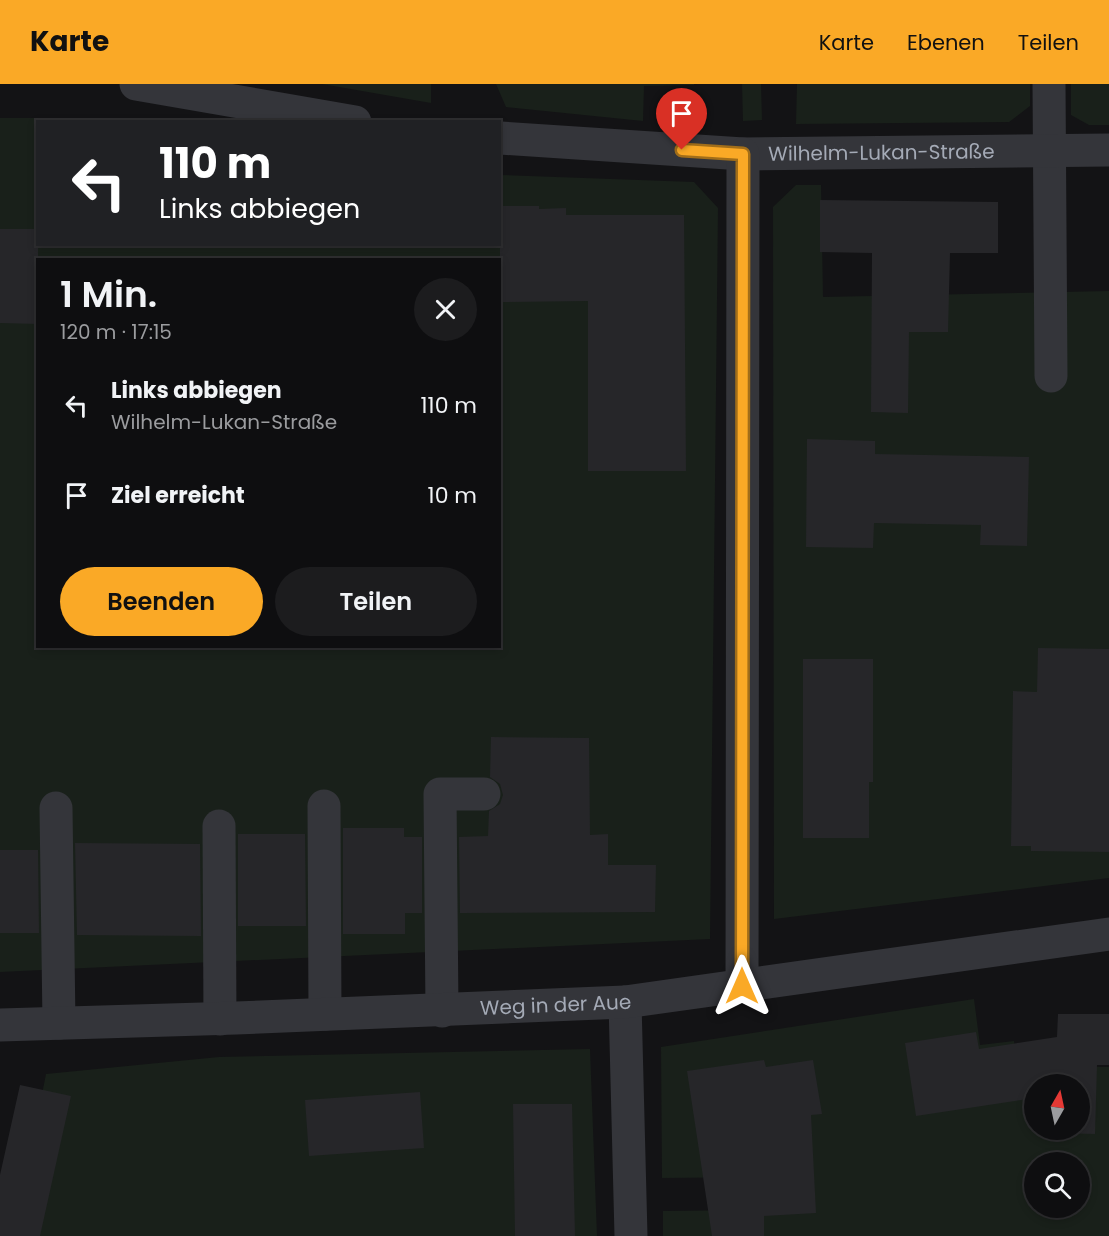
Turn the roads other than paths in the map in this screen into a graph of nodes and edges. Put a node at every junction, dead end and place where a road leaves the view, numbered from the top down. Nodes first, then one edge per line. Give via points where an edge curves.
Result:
1 (136, 84) edge
2 (1049, 84) edge
3 (343, 120) edge
4 (501, 138) edge
5 (1048, 150) junction
6 (1109, 150) edge
7 (743, 154) junction
8 (1051, 376) dead end
9 (484, 794) dead end
10 (324, 806) dead end
11 (56, 808) dead end
12 (219, 826) dead end
13 (1109, 934) edge
14 (742, 986) junction
15 (625, 1002) junction
16 (442, 1011) junction
17 (325, 1014) junction
18 (220, 1018) junction
19 (59, 1023) junction
20 (0, 1025) edge
21 (631, 1236) edge

1 - 3 street
2 - 5 street
4 - 7 street, Wilhelm-Lukan-Straße
5 - 6 street, Wilhelm-Lukan-Straße
5 - 7 street, Wilhelm-Lukan-Straße
5 - 8 street
7 - 14 street
9 - 16 street via 440,794
10 - 17 street
11 - 19 street
12 - 18 street
13 - 14 street, Weg in der Aue
14 - 15 street, Weg in der Aue
15 - 16 street, Weg in der Aue
15 - 21 street
16 - 17 street, Weg in der Aue
17 - 18 street, Weg in der Aue
18 - 19 street, Weg in der Aue
19 - 20 street, Weg in der Aue

